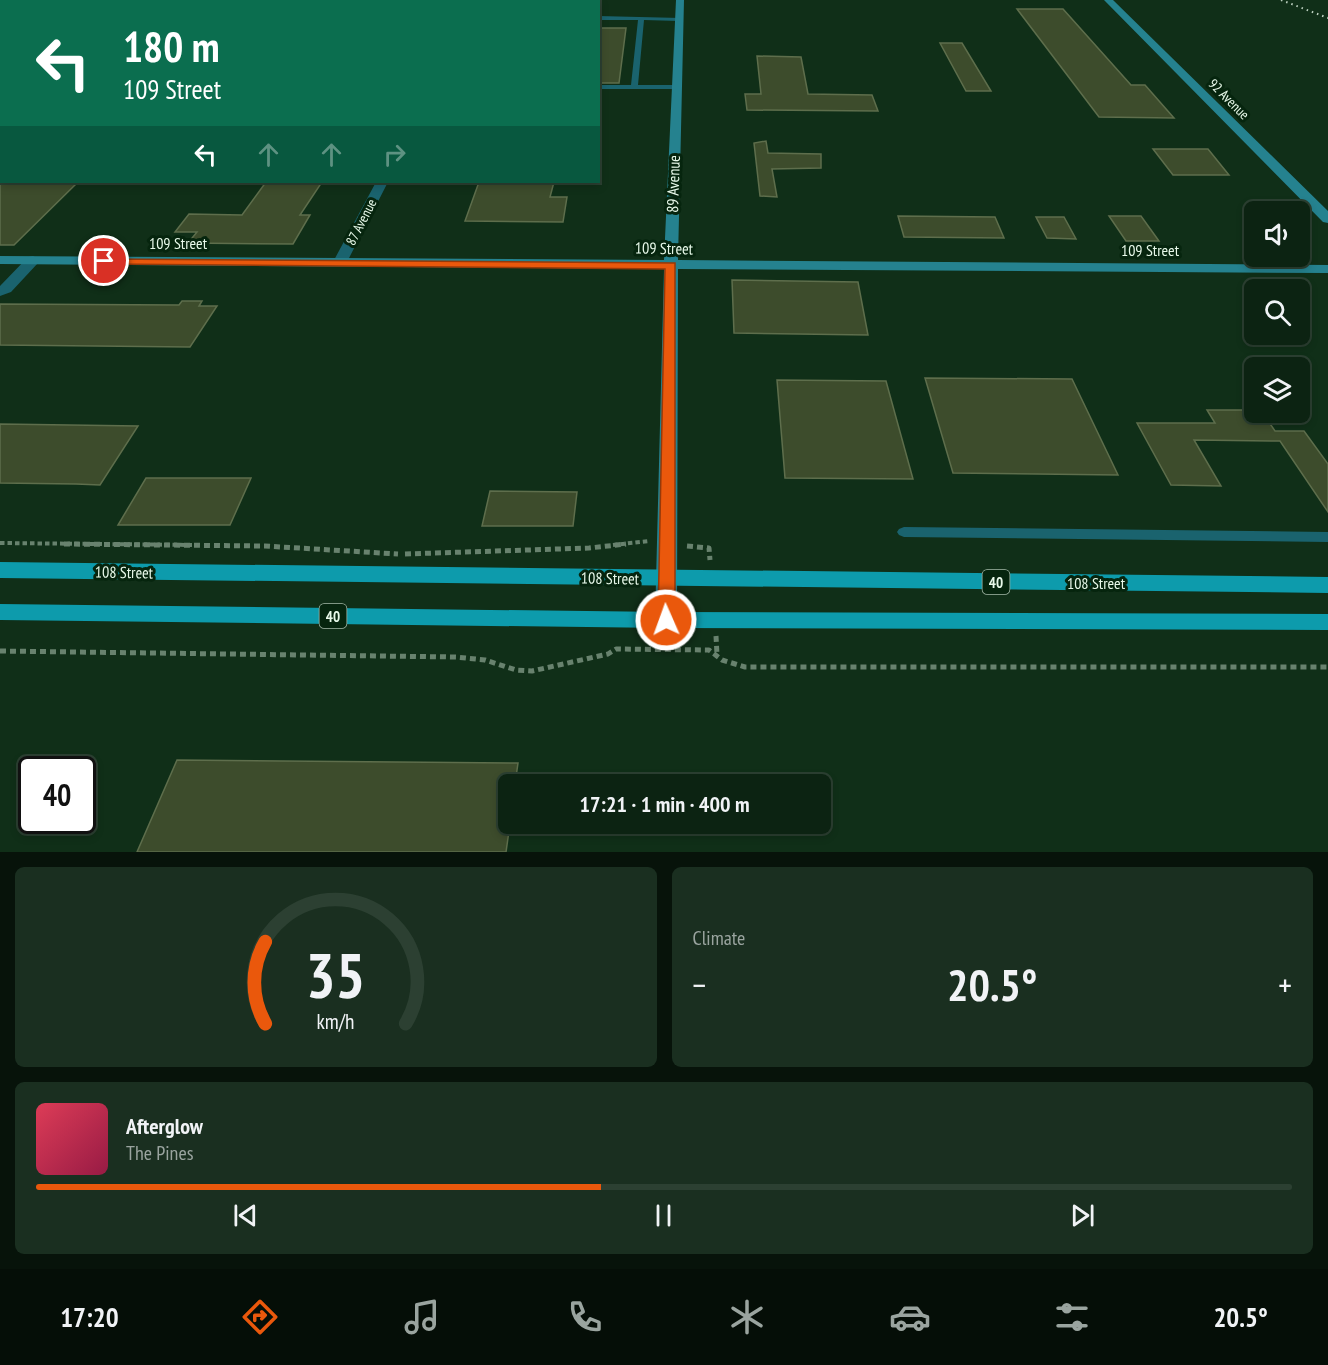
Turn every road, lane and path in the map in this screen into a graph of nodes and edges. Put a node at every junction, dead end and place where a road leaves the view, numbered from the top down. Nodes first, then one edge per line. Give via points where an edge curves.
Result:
1 (680, 0) edge
2 (1108, 0) edge
3 (600, 18) edge
4 (641, 18) junction
5 (679, 19) junction
6 (600, 87) edge
7 (634, 87) junction
8 (677, 87) junction
9 (381, 183) edge
10 (1328, 219) edge
11 (0, 260) edge
12 (33, 260) junction
13 (340, 262) junction
14 (671, 266) junction
15 (1328, 269) edge
16 (0, 291) edge
17 (904, 532) dead end
18 (1328, 537) edge
19 (0, 570) edge
20 (665, 579) junction
21 (1328, 585) edge
22 (0, 612) edge
23 (666, 620) junction
24 (1328, 622) edge
25 (0, 651) edge
26 (1328, 667) edge

1 - 5 street, 89 Avenue
2 - 10 street, 92 Avenue
3 - 4 lane
4 - 5 lane
4 - 7 lane
5 - 8 street, 89 Avenue
6 - 7 lane
7 - 8 lane
8 - 14 street, 89 Avenue
9 - 13 street, 87 Avenue
11 - 12 street, 109 Street
12 - 13 street, 109 Street
12 - 16 street
13 - 14 street, 109 Street
14 - 15 street, 109 Street
14 - 20 street, 89 Avenue
17 - 18 lane
19 - 20 main road, 108 Street / 40
20 - 21 main road, 108 Street / 40
20 - 23 street, 89 Avenue
22 - 23 main road, 40
23 - 24 main road, 40
25 - 26 path via 456,657 532,671 616,649 709,650 722,660 745,667

